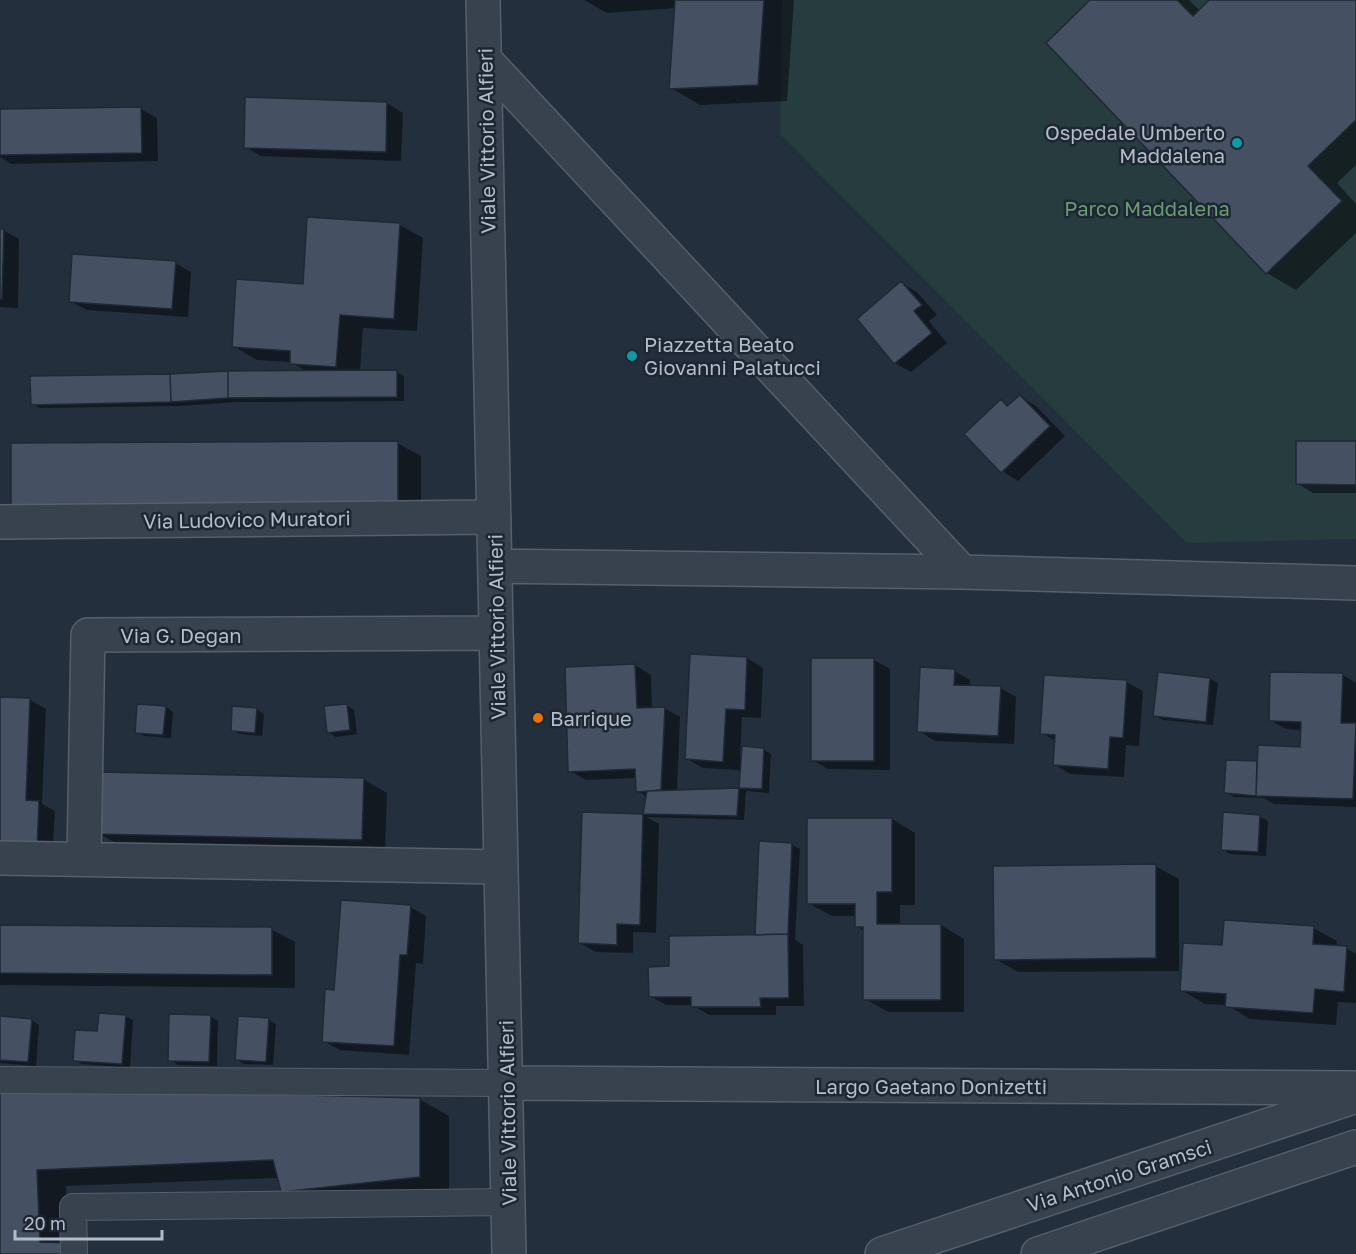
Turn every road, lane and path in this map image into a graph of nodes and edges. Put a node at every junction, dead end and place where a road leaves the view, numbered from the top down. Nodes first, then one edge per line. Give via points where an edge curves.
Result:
1 (483, 0) edge
2 (484, 60) junction
3 (494, 517) junction
4 (0, 522) edge
5 (495, 566) junction
6 (962, 572) junction
7 (1356, 583) edge
8 (496, 633) junction
9 (0, 858) edge
10 (84, 858) junction
11 (501, 867) junction
12 (0, 1080) edge
13 (506, 1083) junction
14 (1356, 1088) edge
15 (1356, 1096) edge
16 (1356, 1147) edge
17 (508, 1202) junction
18 (74, 1254) edge
19 (509, 1254) edge
20 (882, 1254) edge
21 (1038, 1254) edge

1 - 2 street, Viale Vittorio Alfieri
2 - 3 street, Viale Vittorio Alfieri
2 - 6 street
3 - 4 street, Via Ludovico Muratori
3 - 5 street, Viale Vittorio Alfieri
5 - 6 street
5 - 8 street, Viale Vittorio Alfieri
6 - 7 street
8 - 10 street, Via G. Degan via 88,635
8 - 11 street, Viale Vittorio Alfieri
9 - 10 street
10 - 11 street
11 - 13 street, Viale Vittorio Alfieri
12 - 13 lane
13 - 14 street, Largo Gaetano Donizetti
13 - 17 street, Viale Vittorio Alfieri
15 - 20 street, Via Antonio Gramsci
16 - 21 street
17 - 18 lane via 73,1207
17 - 19 street, Viale Vittorio Alfieri

